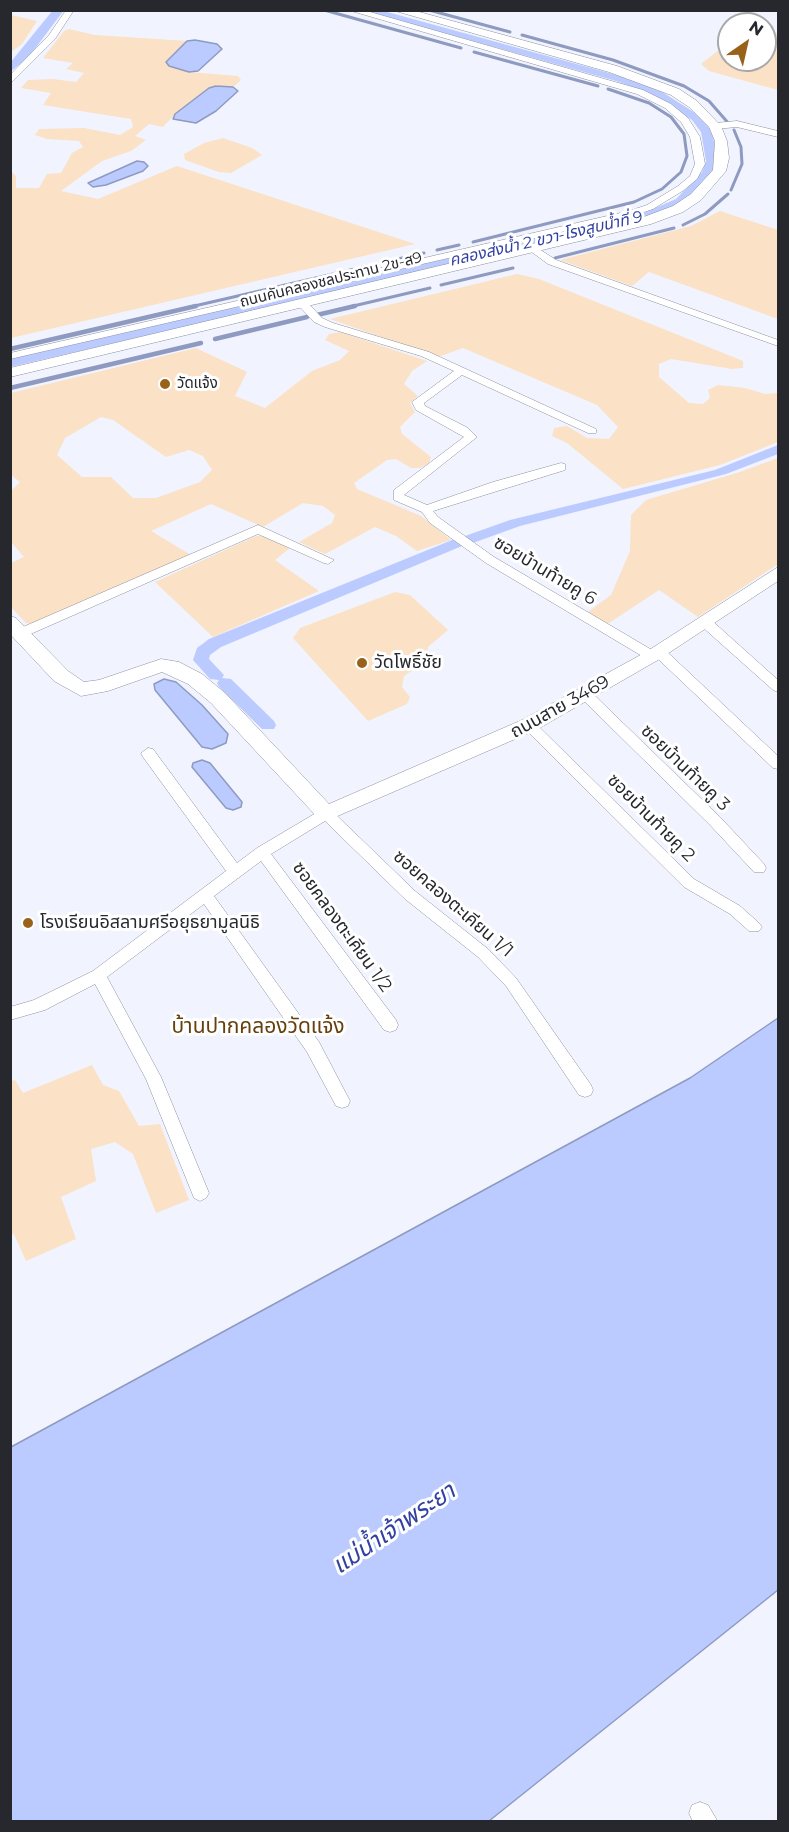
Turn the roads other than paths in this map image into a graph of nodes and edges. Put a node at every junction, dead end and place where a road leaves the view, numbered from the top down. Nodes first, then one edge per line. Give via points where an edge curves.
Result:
1 (70, 10) edge
2 (352, 10) edge
3 (397, 10) edge
4 (476, 39) junction
5 (10, 81) edge
6 (715, 126) junction
7 (778, 134) edge
8 (533, 248) junction
9 (441, 262) junction
10 (303, 304) junction
11 (778, 343) edge
12 (10, 356) edge
13 (461, 371) junction
14 (10, 373) edge
15 (592, 431) dead end
16 (561, 467) dead end
17 (426, 509) junction
18 (328, 560) dead end
19 (778, 573) edge
20 (704, 621) junction
21 (16, 627) edge
22 (655, 653) junction
23 (778, 687) edge
24 (585, 694) junction
25 (529, 725) junction
26 (148, 753) dead end
27 (778, 765) edge
28 (326, 814) junction
29 (262, 852) junction
30 (759, 868) dead end
31 (235, 872) junction
32 (205, 894) junction
33 (754, 927) dead end
34 (98, 975) junction
35 (10, 1014) edge
36 (390, 1025) dead end
37 (585, 1090) dead end
38 (342, 1101) dead end
39 (200, 1193) dead end

1 - 5 street via 52,37
2 - 4 street
3 - 4 street
4 - 6 street via 613,69 657,84 693,104
4 - 9 street via 603,79 668,106 685,120 696,137 700,164 694,177 650,207
6 - 7 street via 737,124
6 - 8 street, ถนนคันคลองชลประทาน 2ข-ส9 via 721,141 719,171 696,197 664,216
8 - 9 street, ถนนคันคลองชลประทาน 2ข-ส9
8 - 11 street via 552,262
9 - 10 street, ถนนคันคลองชลประทาน 2ข-ส9
9 - 12 street
10 - 13 street via 318,320 329,325 425,354
10 - 14 street, ถนนคันคลองชลประทาน 2ข-ส9
13 - 15 street
13 - 17 street via 418,402 420,408 471,437 398,493 403,501
16 - 17 street
17 - 22 street, ซอยบ้านท้ายคู 6 via 434,520 490,560
18 - 21 street via 258,529
19 - 20 street, ถนนสาย 3469
20 - 22 street, ถนนสาย 3469
20 - 23 street
21 - 28 street via 61,676 81,689 161,665 195,679 218,698
22 - 24 street, ถนนสาย 3469
22 - 27 street, ซอยบ้านท้ายคู 6
24 - 25 street, ถนนสาย 3469
24 - 30 street, ซอยบ้านท้ายคู 3
25 - 28 street, ถนนสาย 3469
25 - 33 street, ซอยบ้านท้ายคู 2 via 689,883 735,910
26 - 31 street
28 - 29 street
28 - 37 street, ซอยคลองตะเคียน 1/1 via 410,895 483,953 511,982
29 - 31 street
29 - 36 street, ซอยคลองตะเคียน 1/2
31 - 32 street
32 - 34 street
32 - 38 street via 313,1047
34 - 35 street via 39,1005
34 - 39 street via 153,1077

